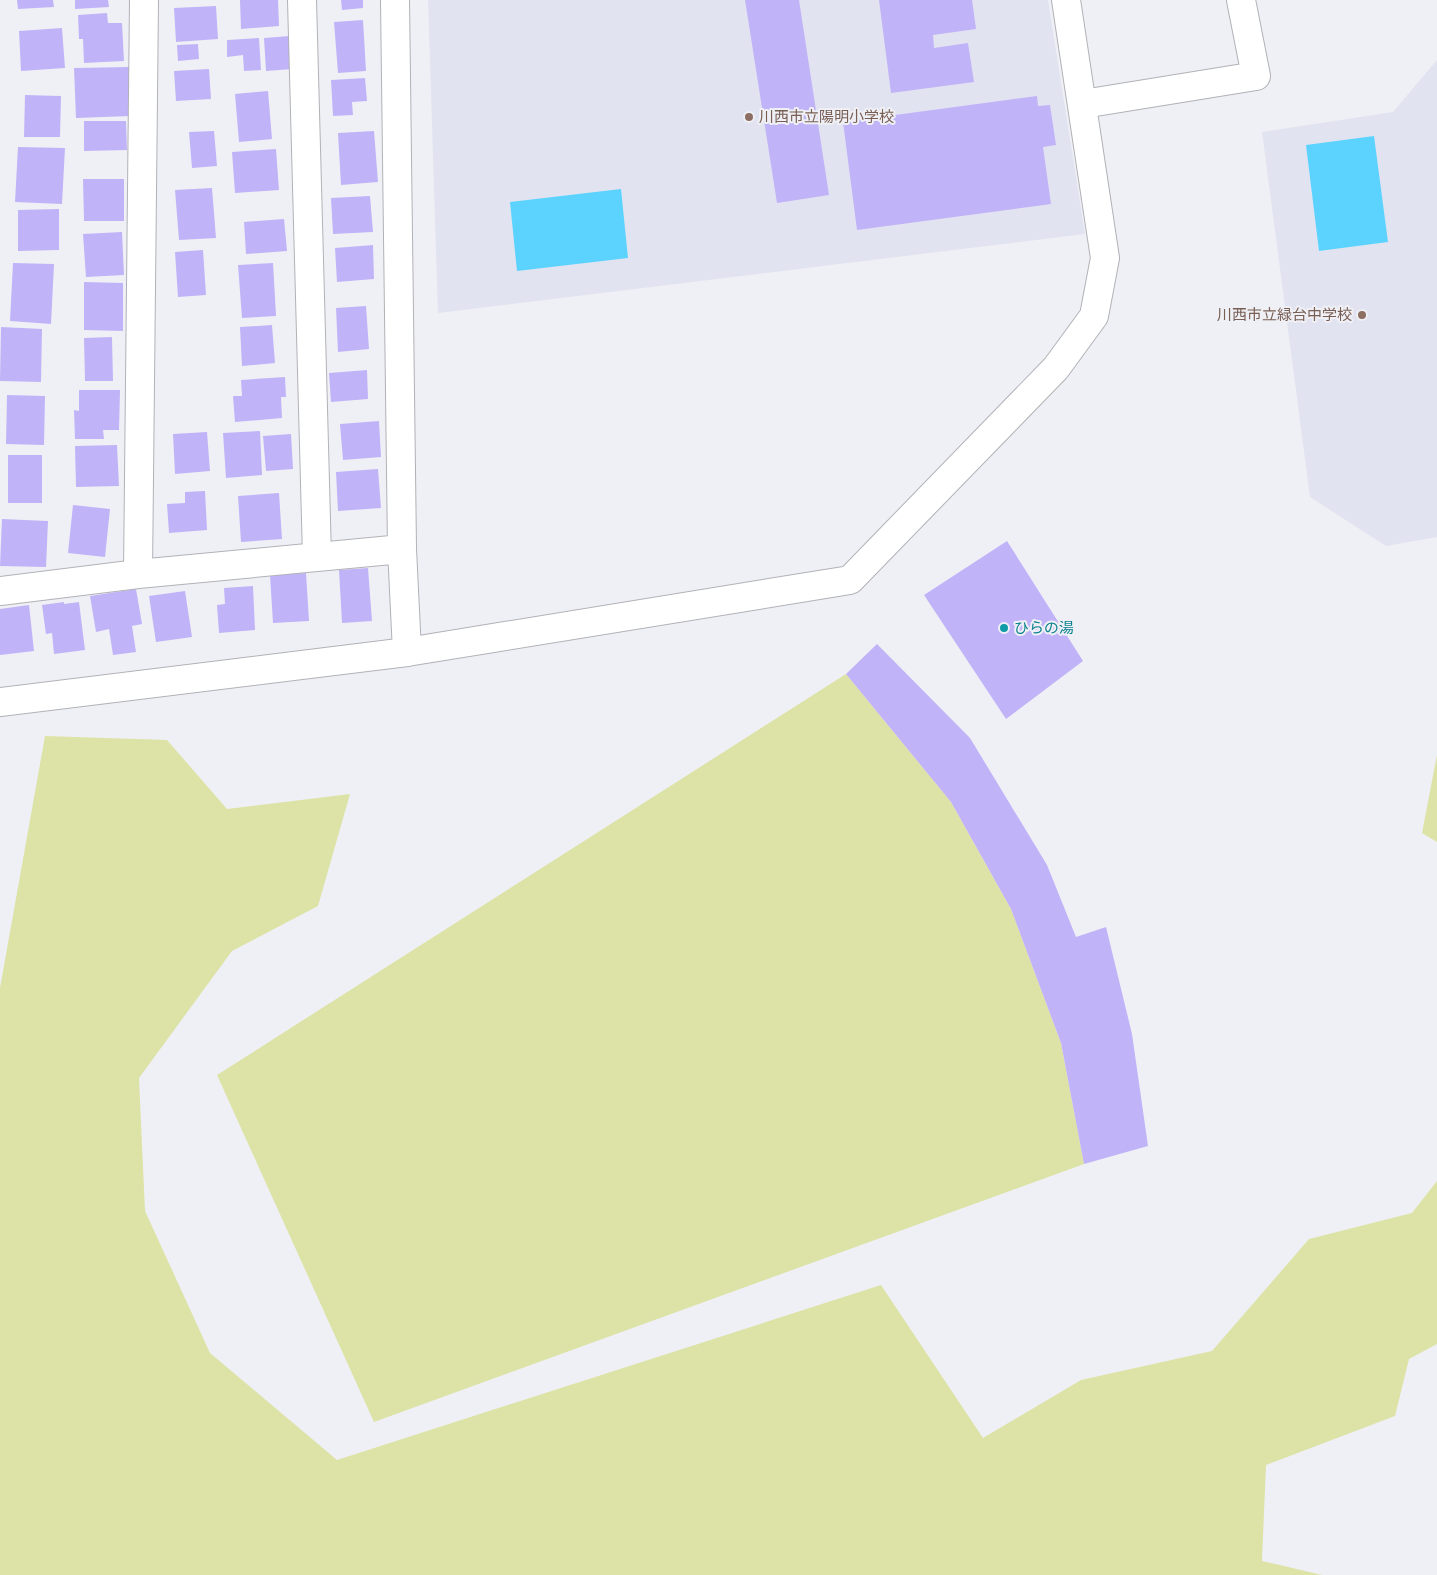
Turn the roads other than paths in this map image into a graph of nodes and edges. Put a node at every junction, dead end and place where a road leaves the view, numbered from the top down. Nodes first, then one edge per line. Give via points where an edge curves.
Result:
1 (144, 0) edge
2 (302, 0) edge
3 (395, 0) edge
4 (1066, 0) edge
5 (1241, 0) edge
6 (1082, 104) junction
7 (402, 549) junction
8 (317, 557) junction
9 (138, 574) junction
10 (0, 591) edge
11 (407, 652) junction
12 (0, 702) edge

1 - 9 street
2 - 8 street
3 - 7 street
4 - 6 street
5 - 6 street via 1256,76
6 - 11 street via 1105,258 1094,316 1056,368 850,580
7 - 8 street
7 - 11 street
8 - 9 street
9 - 10 street
11 - 12 street

